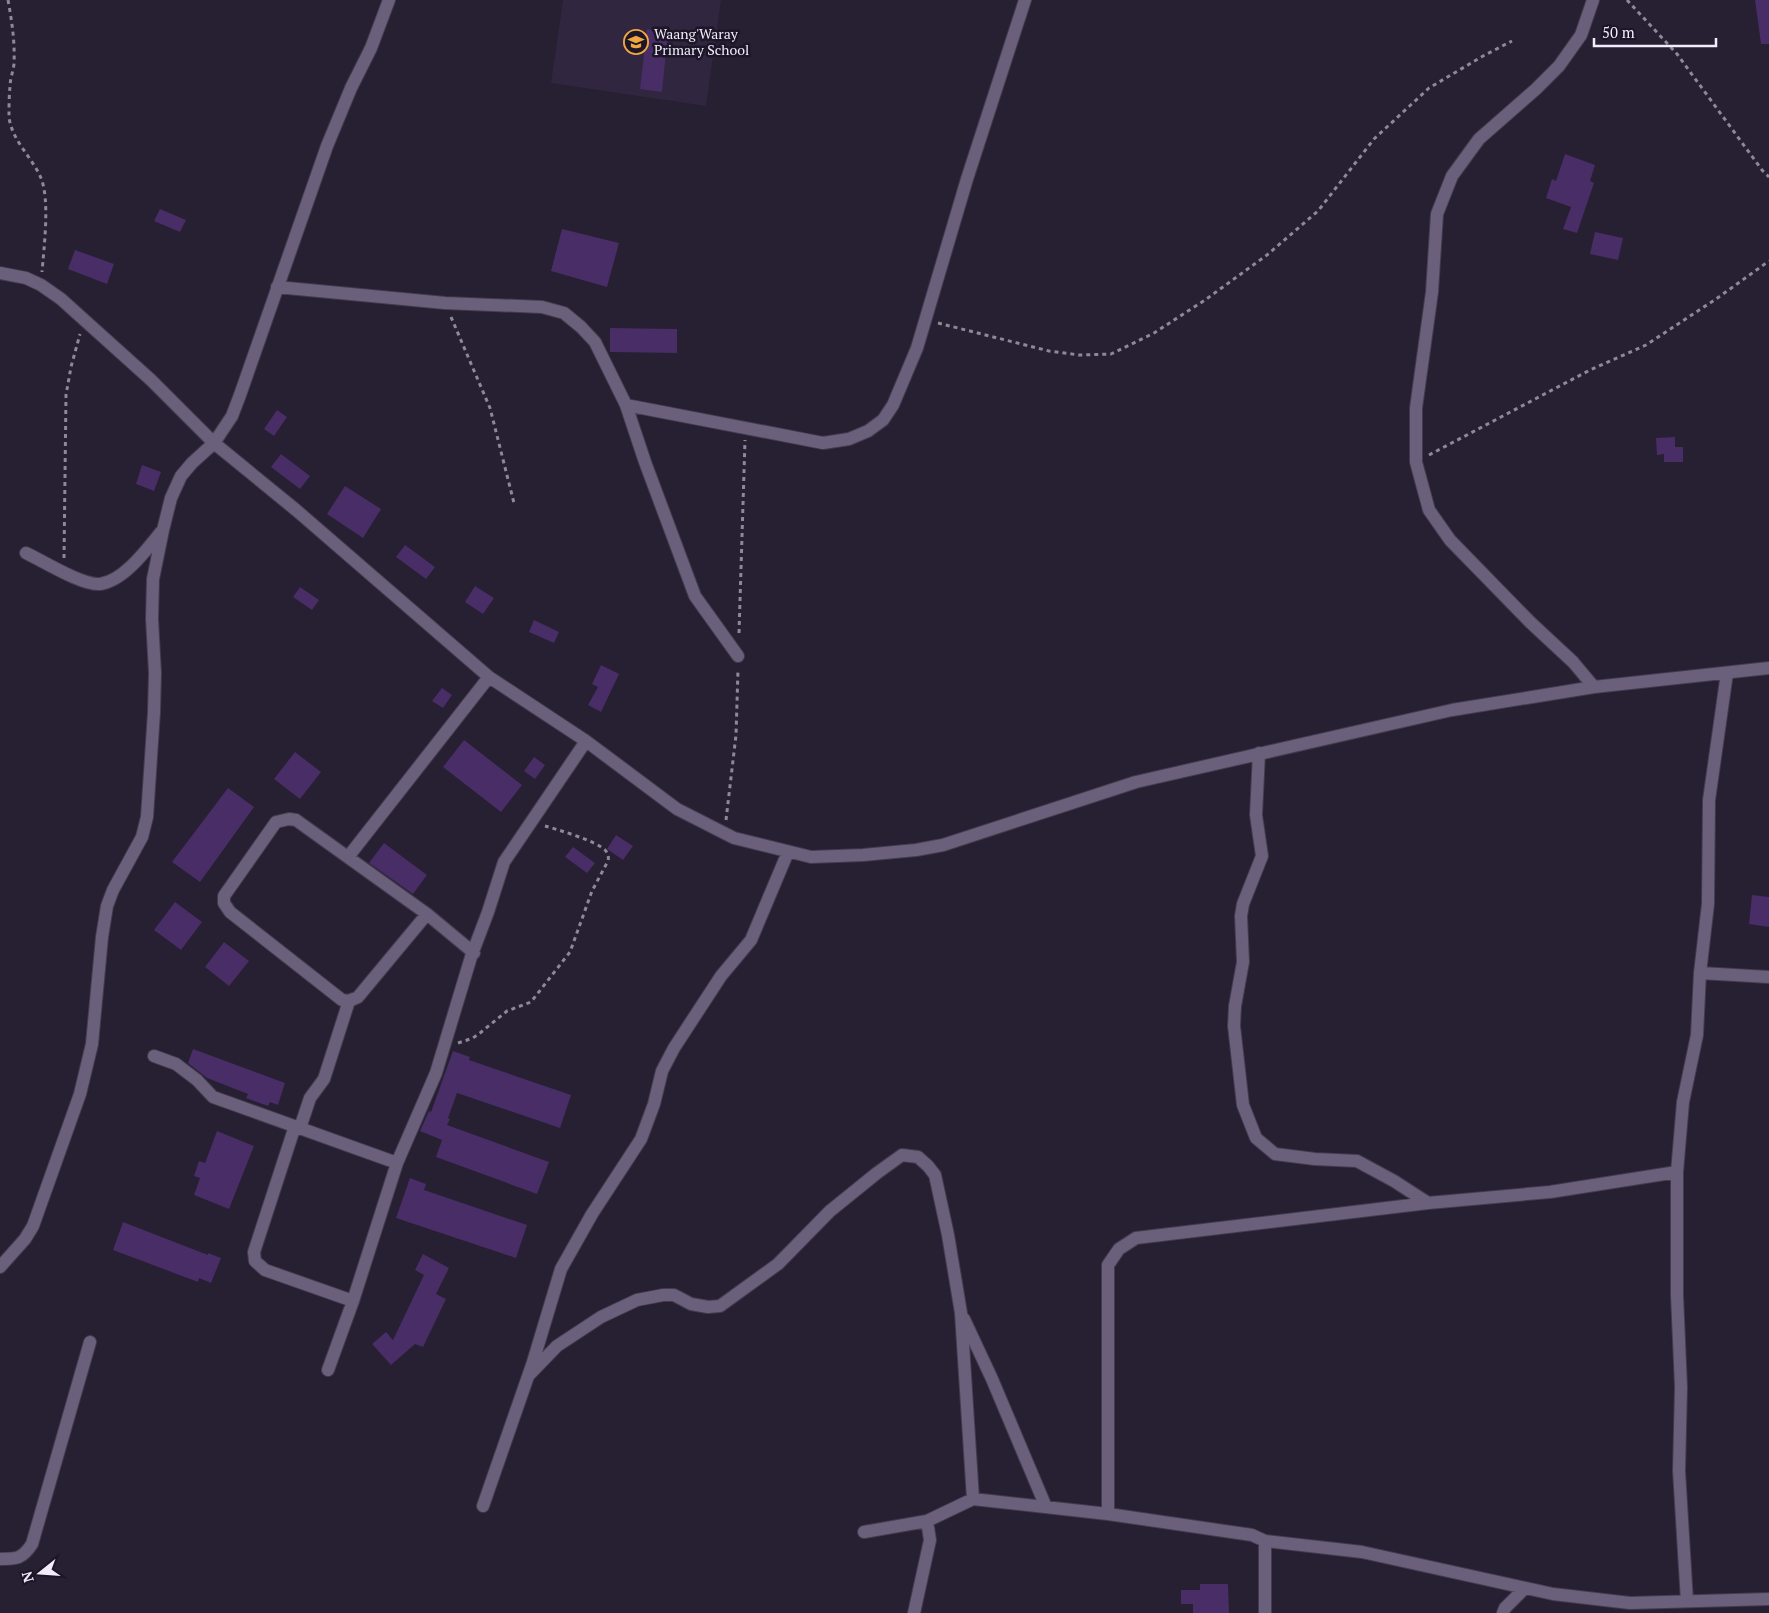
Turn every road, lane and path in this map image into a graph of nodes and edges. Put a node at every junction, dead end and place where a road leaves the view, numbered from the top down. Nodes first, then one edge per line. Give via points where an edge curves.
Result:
1 (8, 0) edge
2 (389, 0) edge
3 (1025, 0) edge
4 (1593, 0) edge
5 (1627, 0) edge
6 (1512, 41) dead end
7 (1769, 177) edge
8 (1769, 261) edge
9 (0, 273) edge
10 (42, 285) junction
11 (277, 287) junction
12 (445, 302) junction
13 (85, 319) junction
14 (925, 320) junction
15 (626, 405) junction
16 (214, 443) junction
17 (1416, 462) junction
18 (514, 503) dead end
19 (163, 530) junction
20 (26, 552) dead end
21 (64, 572) junction
22 (738, 656) dead end
23 (1769, 668) edge
24 (1726, 673) junction
25 (489, 677) junction
26 (1594, 687) junction
27 (586, 741) junction
28 (1260, 753) junction
29 (532, 820) junction
30 (788, 852) junction
31 (348, 857) junction
32 (427, 914) junction
33 (474, 953) junction
34 (1700, 973) junction
35 (1769, 977) edge
36 (349, 1002) junction
37 (444, 1048) junction
38 (154, 1056) dead end
39 (297, 1127) junction
40 (397, 1163) junction
41 (1677, 1172) junction
42 (1428, 1203) junction
43 (0, 1267) edge
44 (353, 1301) junction
45 (961, 1313) junction
46 (90, 1342) dead end
47 (328, 1370) dead end
48 (529, 1375) junction
49 (973, 1499) junction
50 (483, 1506) dead end
51 (1046, 1507) junction
52 (1108, 1514) junction
53 (927, 1521) junction
54 (864, 1532) dead end
55 (1265, 1541) junction
56 (0, 1559) edge
57 (1525, 1588) junction
58 (1769, 1599) edge
59 (1687, 1601) junction
60 (914, 1613) edge
61 (1264, 1613) edge
62 (1503, 1613) edge

1 - 10 path via 14,36 10,119 17,141 42,179 45,203
2 - 11 street via 327,146
3 - 14 street
4 - 17 street via 1581,35 1559,66 1479,139 1452,176 1437,214 1432,292 1416,408
5 - 7 path via 1677,54
6 - 14 path via 1429,88 1374,139 1318,211 1267,255 1205,300 1128,346 1111,354 1079,355 1049,351
8 - 17 path via 1646,344
9 - 10 street
10 - 13 street
11 - 12 street
11 - 16 street via 232,416
12 - 15 street via 542,307 564,314 595,342
12 - 18 path via 490,408
13 - 16 street
13 - 21 path via 66,395
14 - 15 street via 893,405 883,420 849,439 822,443
15 - 22 street via 695,596
16 - 19 street via 181,476 171,498
16 - 25 street
17 - 26 street via 1429,510 1450,540
19 - 21 street via 137,561 115,578 100,584 84,582
19 - 43 street via 153,579 155,673 147,817 142,837 107,906 92,1044 80,1094 33,1226
20 - 21 street
23 - 24 street
24 - 26 street
24 - 34 street via 1709,800 1708,904
25 - 27 street
25 - 31 street
26 - 28 street via 1452,710
27 - 29 street
27 - 30 street via 677,808 734,838
28 - 30 street via 1136,782 943,845 863,855 811,857
28 - 42 street via 1256,815 1262,856 1243,904 1243,962 1234,1026 1243,1105 1256,1138 1275,1154 1358,1161
29 - 33 street via 504,862
29 - 37 path via 595,844 606,850 608,861 592,891 570,952 531,1002 508,1011 473,1038
30 - 48 street via 751,940 721,976 674,1048 662,1071 641,1139 561,1269
31 - 32 street
31 - 36 street via 296,820 276,822 224,896 224,903 230,912 342,1000
32 - 33 street
32 - 36 street via 358,997
33 - 37 street
34 - 35 street
34 - 41 street via 1697,1035 1683,1102
36 - 39 street via 324,1079 310,1098
37 - 40 street
38 - 39 street via 176,1064 213,1097
39 - 40 street
39 - 44 street via 254,1252 255,1261 265,1270
40 - 44 street
41 - 42 street via 1550,1192
41 - 59 street via 1681,1387 1679,1471
42 - 52 street via 1136,1238 1119,1249 1108,1265
44 - 47 street
45 - 48 street via 935,1175 918,1157 902,1155 830,1211 778,1264 720,1306 708,1308 691,1304 674,1295 637,1300 557,1346
45 - 49 street
45 - 51 street
46 - 56 street via 32,1544 21,1557
48 - 50 street
49 - 51 street
49 - 53 street
51 - 52 street
52 - 55 street via 1252,1535
53 - 54 street
53 - 60 street via 930,1540
55 - 57 street via 1362,1552
55 - 61 street
57 - 59 street via 1630,1602
57 - 62 street
58 - 59 street

